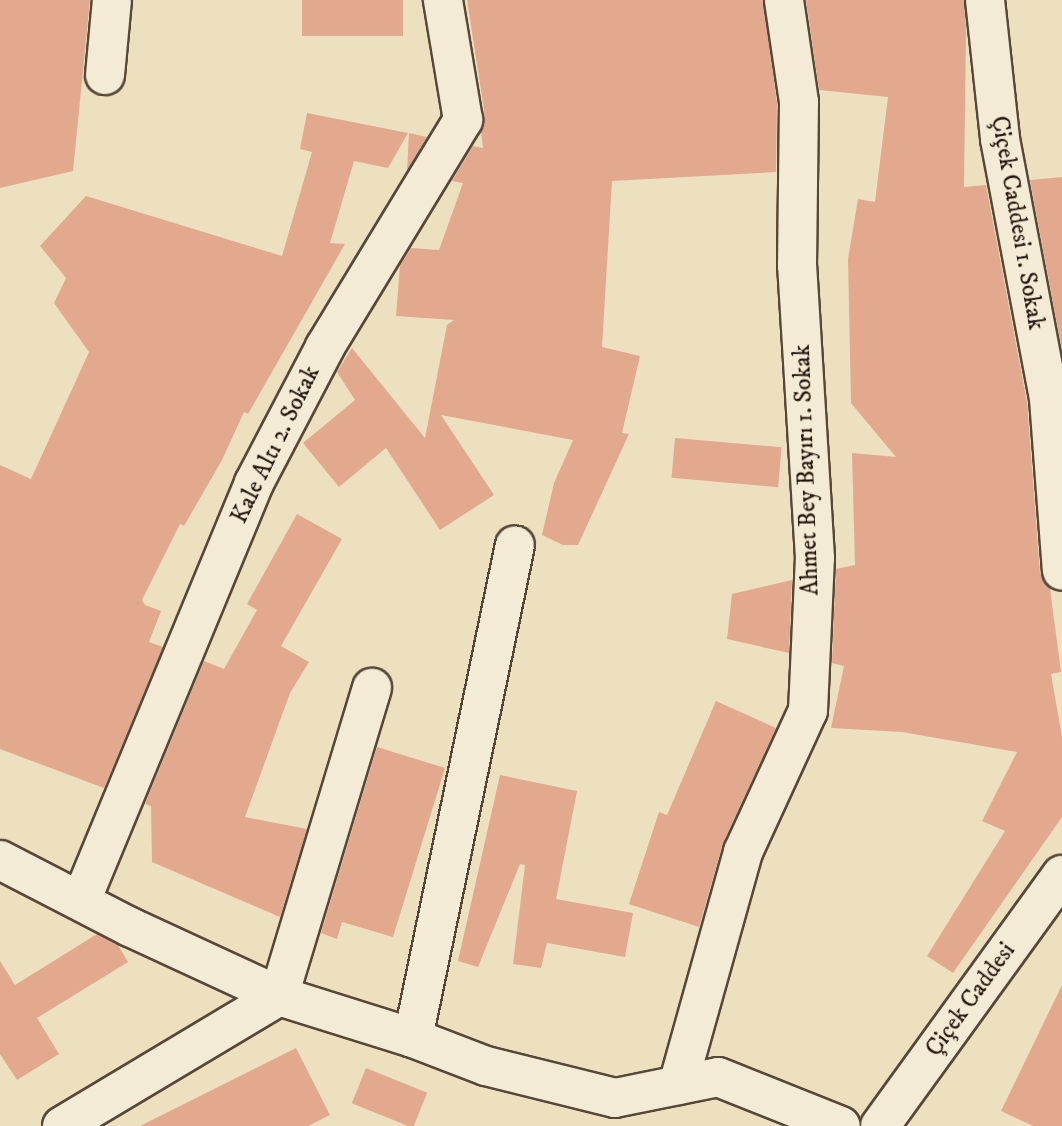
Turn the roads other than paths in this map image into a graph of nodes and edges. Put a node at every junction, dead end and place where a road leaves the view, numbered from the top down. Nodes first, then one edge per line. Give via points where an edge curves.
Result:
1 (112, 0) edge
2 (443, 0) edge
3 (784, 0) edge
4 (985, 0) edge
5 (105, 75) dead end
6 (515, 545) dead end
7 (1062, 571) edge
8 (372, 688) dead end
9 (0, 860) edge
10 (1062, 875) edge
11 (81, 901) junction
12 (279, 996) junction
13 (413, 1038) junction
14 (678, 1085) junction
15 (62, 1126) edge
16 (841, 1126) edge
17 (880, 1126) edge

1 - 5 street
2 - 11 street, Kale Altı 2. Sokak via 463,120 325,347 254,483
3 - 14 street, Ahmet Bey Bayırı 1. Sokak via 799,102 797,266 815,558 808,711 743,852
4 - 7 street, Çiçek Caddesi 1. Sokak via 1000,139 1049,399
6 - 13 street
8 - 12 street
9 - 11 street
10 - 17 street, Çiçek Caddesi
11 - 12 street
12 - 13 street
12 - 15 street
13 - 14 street via 486,1066 615,1098
14 - 16 street via 718,1077

